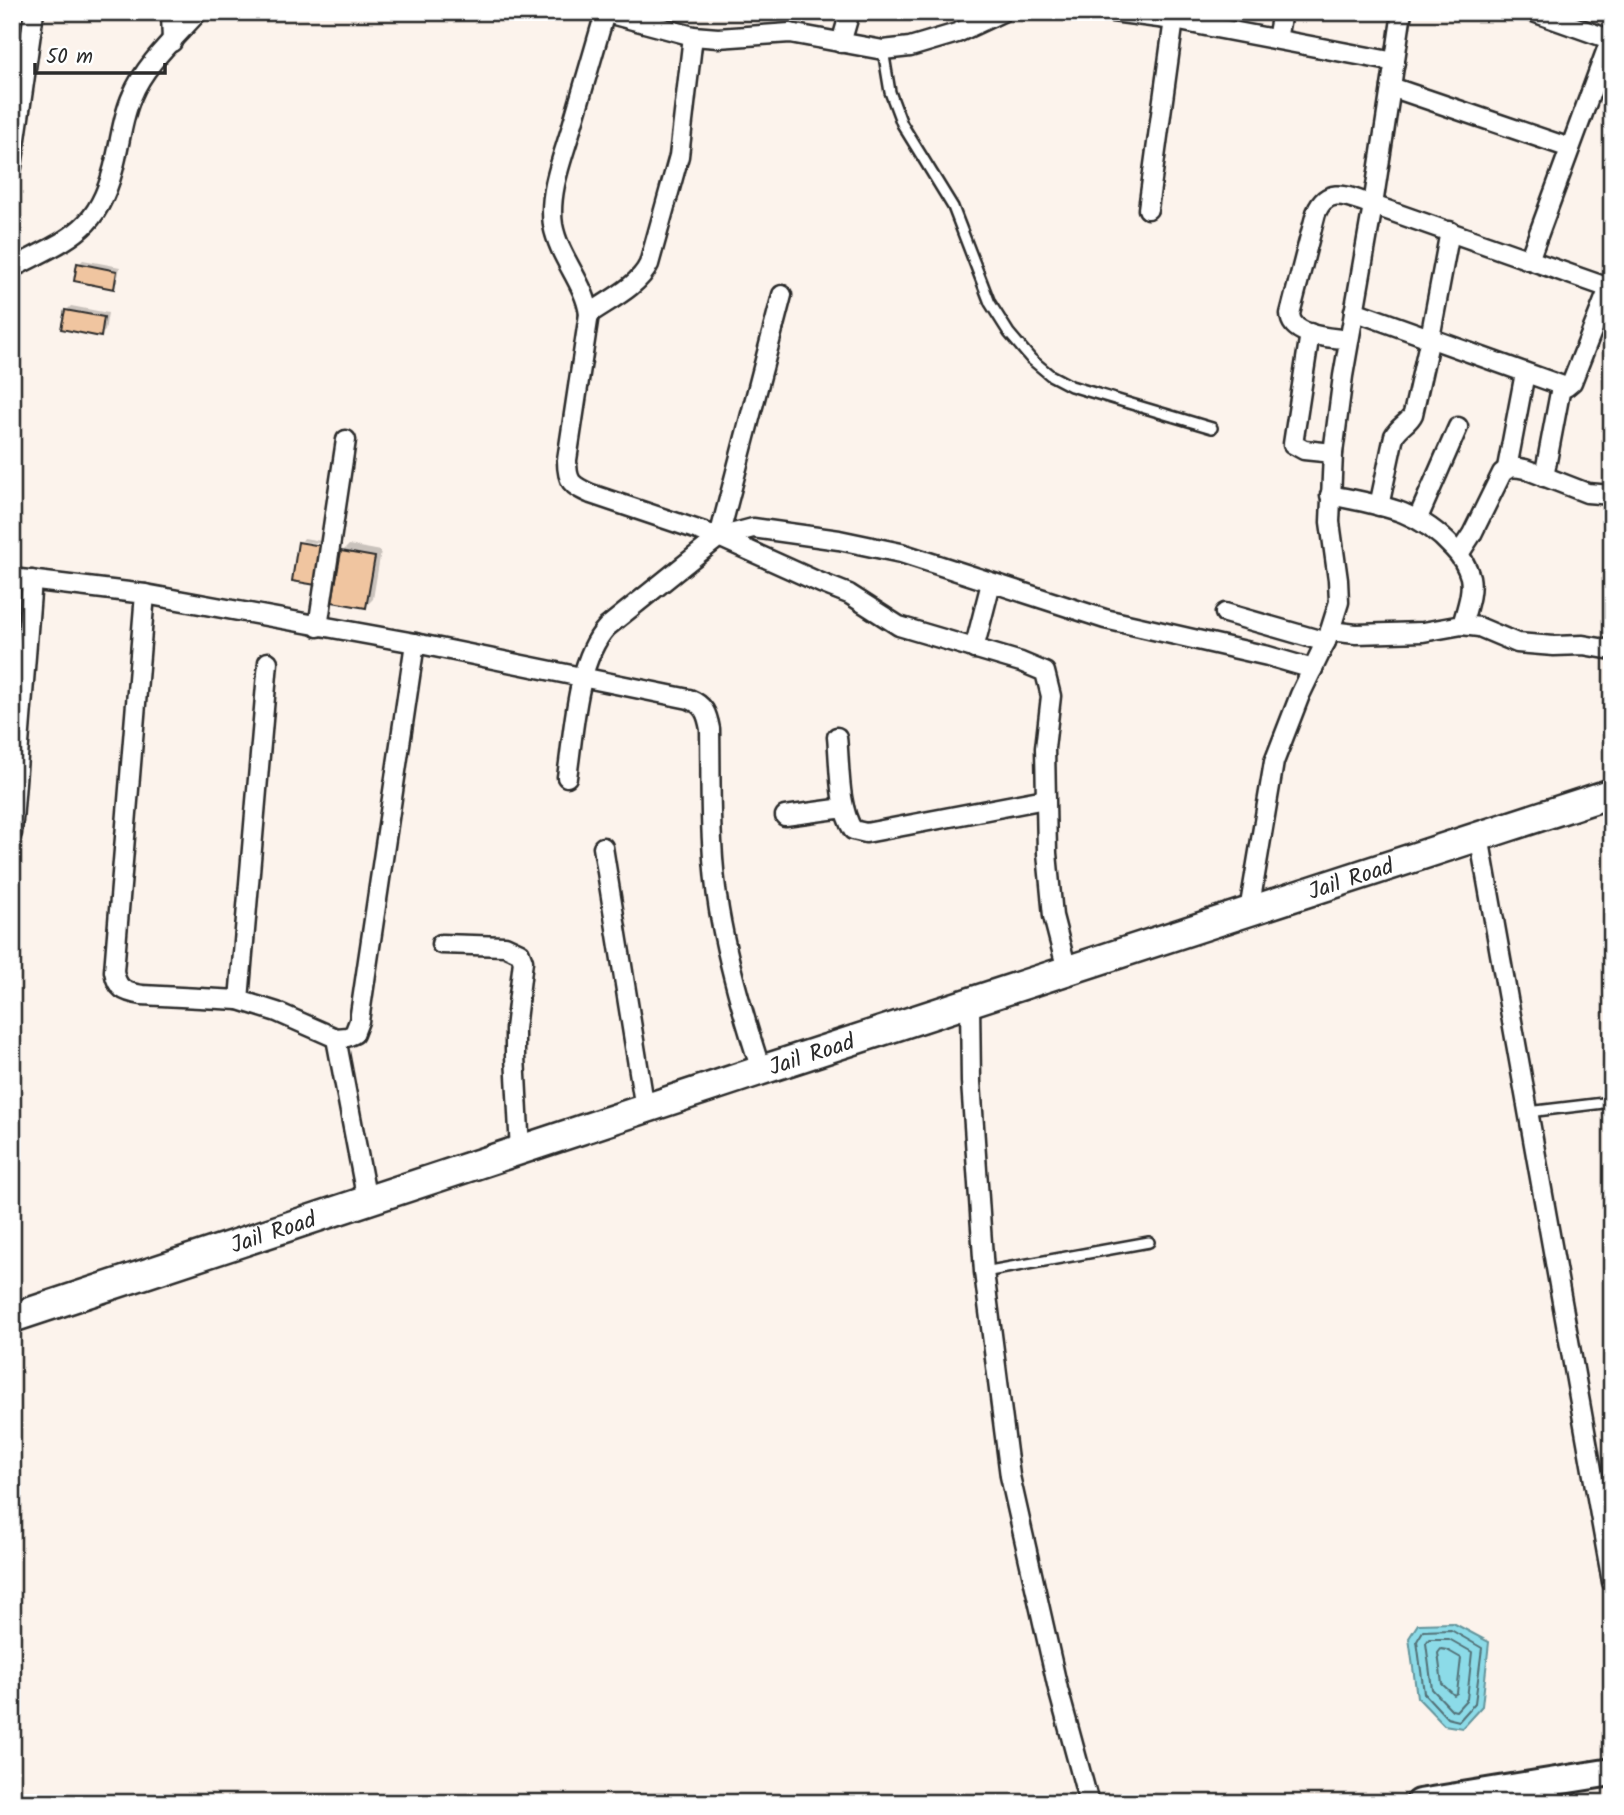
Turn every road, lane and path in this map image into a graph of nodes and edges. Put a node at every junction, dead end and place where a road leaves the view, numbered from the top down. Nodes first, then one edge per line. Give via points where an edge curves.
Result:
1 (34, 12) edge
2 (171, 12) edge
3 (198, 12) edge
4 (850, 12) edge
5 (1002, 12) edge
6 (1113, 12) edge
7 (1282, 12) edge
8 (1402, 12) edge
9 (1533, 12) edge
10 (604, 13) edge
11 (1175, 16) edge
12 (693, 36) junction
13 (1611, 38) edge
14 (1278, 39) junction
15 (172, 42) junction
16 (841, 43) junction
17 (883, 50) junction
18 (1395, 62) junction
19 (1391, 87) junction
20 (1570, 148) junction
21 (12, 167) edge
22 (1373, 205) junction
23 (1148, 209) dead end
24 (1450, 231) junction
25 (1529, 260) junction
26 (12, 268) edge
27 (1610, 288) edge
28 (782, 295) dead end
29 (1354, 311) junction
30 (589, 314) junction
31 (1310, 333) junction
32 (1430, 338) junction
33 (1349, 340) junction
34 (1525, 373) junction
35 (1561, 387) junction
36 (1458, 427) dead end
37 (1212, 428) dead end
38 (346, 440) dead end
39 (1333, 453) junction
40 (1507, 468) junction
41 (1544, 477) junction
42 (1330, 495) junction
43 (1612, 495) edge
44 (1380, 506) junction
45 (1418, 518) junction
46 (719, 537) junction
47 (1459, 554) junction
48 (12, 578) edge
49 (32, 580) junction
50 (992, 583) junction
51 (145, 594) junction
52 (1225, 613) dead end
53 (1462, 625) junction
54 (318, 627) junction
55 (1328, 636) junction
56 (415, 643) junction
57 (974, 649) junction
58 (1612, 650) edge
59 (268, 662) dead end
60 (1313, 669) junction
61 (583, 676) junction
62 (837, 737) dead end
63 (567, 777) dead end
64 (1612, 793) edge
65 (1045, 799) junction
66 (844, 808) junction
67 (785, 816) dead end
68 (12, 833) edge
69 (1479, 836) junction
70 (603, 847) dead end
71 (1249, 911) junction
72 (441, 944) dead end
73 (1067, 970) junction
74 (239, 1000) junction
75 (970, 1002) junction
76 (335, 1038) junction
77 (761, 1070) junction
78 (1612, 1102) edge
79 (645, 1109) junction
80 (1528, 1112) junction
81 (520, 1151) junction
82 (367, 1201) junction
83 (1149, 1242) dead end
84 (984, 1272) junction
85 (12, 1318) edge
86 (1612, 1582) edge
87 (1612, 1772) edge
88 (1478, 1798) edge
89 (1089, 1803) edge
90 (1419, 1803) edge

1 - 21 street
2 - 15 street
3 - 15 street
4 - 16 street
5 - 17 street via 957,33
6 - 11 street
7 - 14 street
8 - 18 street
9 - 13 street
10 - 12 street
10 - 30 street via 552,204 556,237
11 - 14 street
11 - 23 street
12 - 16 street via 790,33
12 - 30 street via 679,156 649,264 635,282
13 - 20 street
14 - 18 street
15 - 26 street via 136,86 113,172 89,221 78,233
16 - 17 street
17 - 37 lane via 890,92 902,124 953,207 990,303 1031,359 1071,386
18 - 19 street
19 - 20 street
19 - 22 street
20 - 25 street
22 - 24 street
22 - 29 street
22 - 31 street via 1341,196 1321,201 1290,314 1295,328
24 - 25 street
24 - 32 street
25 - 27 street
27 - 35 street via 1572,382
28 - 46 street
29 - 32 street
29 - 33 street
30 - 46 street via 566,475 575,487 591,494
31 - 33 street
31 - 39 street via 1293,444
32 - 34 street
32 - 44 street via 1413,414 1394,436
33 - 39 street
34 - 35 street
34 - 40 street
35 - 41 street
36 - 45 street
38 - 54 street
39 - 42 street
40 - 41 street
40 - 47 street
41 - 43 street
42 - 44 street
42 - 55 street via 1339,602
44 - 45 street
45 - 47 street
46 - 50 street via 753,528 839,540 901,553
46 - 57 street via 849,594 899,626
46 - 61 street via 607,627 590,652
47 - 53 street via 1471,579
48 - 49 street
49 - 51 street
49 - 68 street
50 - 57 street
50 - 60 street via 1105,619
51 - 54 street
51 - 74 street via 116,983 127,992 142,995
52 - 55 street
53 - 55 street via 1423,632
53 - 58 street via 1517,643
54 - 56 street
55 - 60 street
56 - 61 street
56 - 76 street via 359,1021 355,1034
57 - 65 street via 1045,673 1051,696
59 - 74 street
60 - 71 street via 1273,762
61 - 63 street
61 - 77 street via 689,699 701,704 707,714 712,853 719,910 743,1016
62 - 66 street
64 - 69 main road, Jail Road
65 - 66 street via 866,833 853,830
65 - 73 street via 1050,898
66 - 67 street
69 - 71 main road, Jail Road
69 - 80 street
70 - 79 street
71 - 73 main road, Jail Road
72 - 81 street via 505,946 520,953 523,961 515,1029
73 - 75 main road, Jail Road
74 - 76 street
75 - 77 main road, Jail Road
75 - 84 street
76 - 82 street
77 - 79 main road, Jail Road
78 - 80 lane
79 - 81 main road, Jail Road
80 - 86 street
81 - 82 main road, Jail Road
82 - 85 main road, Jail Road
83 - 84 lane
84 - 89 street via 1016,1508
87 - 88 street
88 - 90 street

